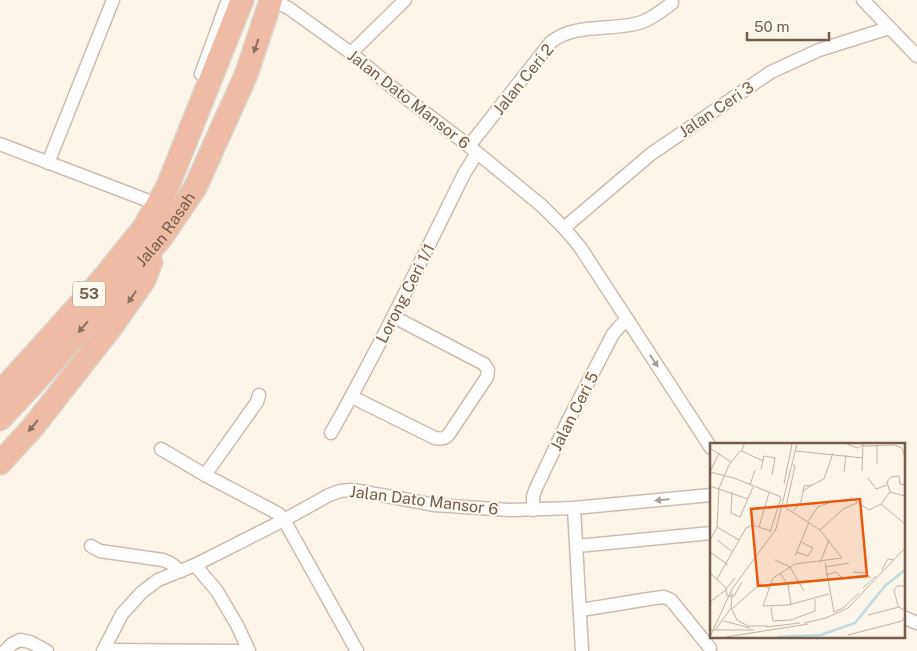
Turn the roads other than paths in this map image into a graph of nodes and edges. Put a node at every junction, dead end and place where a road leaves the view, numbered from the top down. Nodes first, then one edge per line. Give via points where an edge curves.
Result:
1 (113, 0) edge
2 (228, 0) edge
3 (242, 0) edge
4 (405, 0) edge
5 (863, 0) edge
6 (282, 2) edge
7 (672, 3) dead end
8 (889, 28) junction
9 (351, 53) junction
10 (917, 56) edge
11 (0, 144) edge
12 (473, 150) junction
13 (48, 163) junction
14 (167, 188) junction
15 (149, 201) junction
16 (564, 228) junction
17 (129, 236) junction
18 (161, 238) junction
19 (394, 316) junction
20 (628, 320) junction
21 (0, 372) edge
22 (0, 393) edge
23 (260, 395) dead end
24 (352, 397) junction
25 (0, 419) edge
26 (331, 433) dead end
27 (710, 446) edge
28 (161, 449) dead end
29 (0, 463) edge
30 (205, 475) junction
31 (710, 495) edge
32 (574, 508) junction
33 (533, 510) junction
34 (284, 520) junction
35 (710, 533) edge
36 (91, 546) dead end
37 (577, 546) junction
38 (195, 565) junction
39 (181, 571) junction
40 (580, 610) junction
41 (904, 617) edge
42 (917, 623) edge
43 (710, 648) dead end
44 (104, 650) edge
45 (5, 651) edge
46 (47, 651) edge
47 (237, 651) edge
48 (250, 651) edge
49 (357, 651) edge
50 (582, 651) edge

1 - 13 street
2 - 15 street via 160,182
3 - 14 highway, Jalan Rasah / 53
4 - 9 street
5 - 8 street
6 - 9 street, Jalan Dato Mansor 6
6 -> 18 highway, Jalan Rasah / 53 via 194,188
7 - 12 street, Jalan Ceri 2 via 642,22 559,36 551,42
8 - 10 street
8 - 16 street, Jalan Ceri 3 via 818,50 771,72 651,154
9 - 12 street, Jalan Dato Mansor 6
11 - 13 street
12 - 16 street, Jalan Dato Mansor 6
12 - 19 street, Lorong Ceri 1/1
13 - 15 street
14 - 17 highway
14 - 22 highway, Jalan Rasah / 53 via 143,228 100,282
15 - 17 street
16 - 20 street, Jalan Dato Mansor 6
17 - 21 highway
18 -> 25 highway, Jalan Rasah / 53
18 -> 29 highway via 144,280 112,326 33,427
19 - 24 street, Lorong Ceri 1/1
19 - 24 street via 484,364 488,370 487,378 443,438 435,438
20 -> 27 street, Jalan Dato Mansor 6
20 - 33 street, Jalan Ceri 5 via 612,334 568,421 536,488
23 - 30 street
24 - 26 street, Lorong Ceri 1/1
28 - 30 street
30 - 34 street via 279,514
31 -> 32 street, Jalan Dato Mansor 6
32 - 33 street, Jalan Dato Mansor 6
32 - 37 street
33 - 34 street, Jalan Dato Mansor 6 via 435,505 350,490 329,495
34 - 38 street, Jalan Dato Mansor 6
34 - 49 street
35 - 37 street
36 - 39 street via 100,551 163,560
37 - 40 street
38 - 39 street, Jalan Dato Mansor 6
38 - 48 street via 217,591
39 - 44 street, Jalan Dato Mansor 6 via 158,580 142,592 122,614
40 - 43 street via 664,598 670,600
40 - 50 street
41 - 42 street
44 - 47 street
45 - 46 street via 20,640

